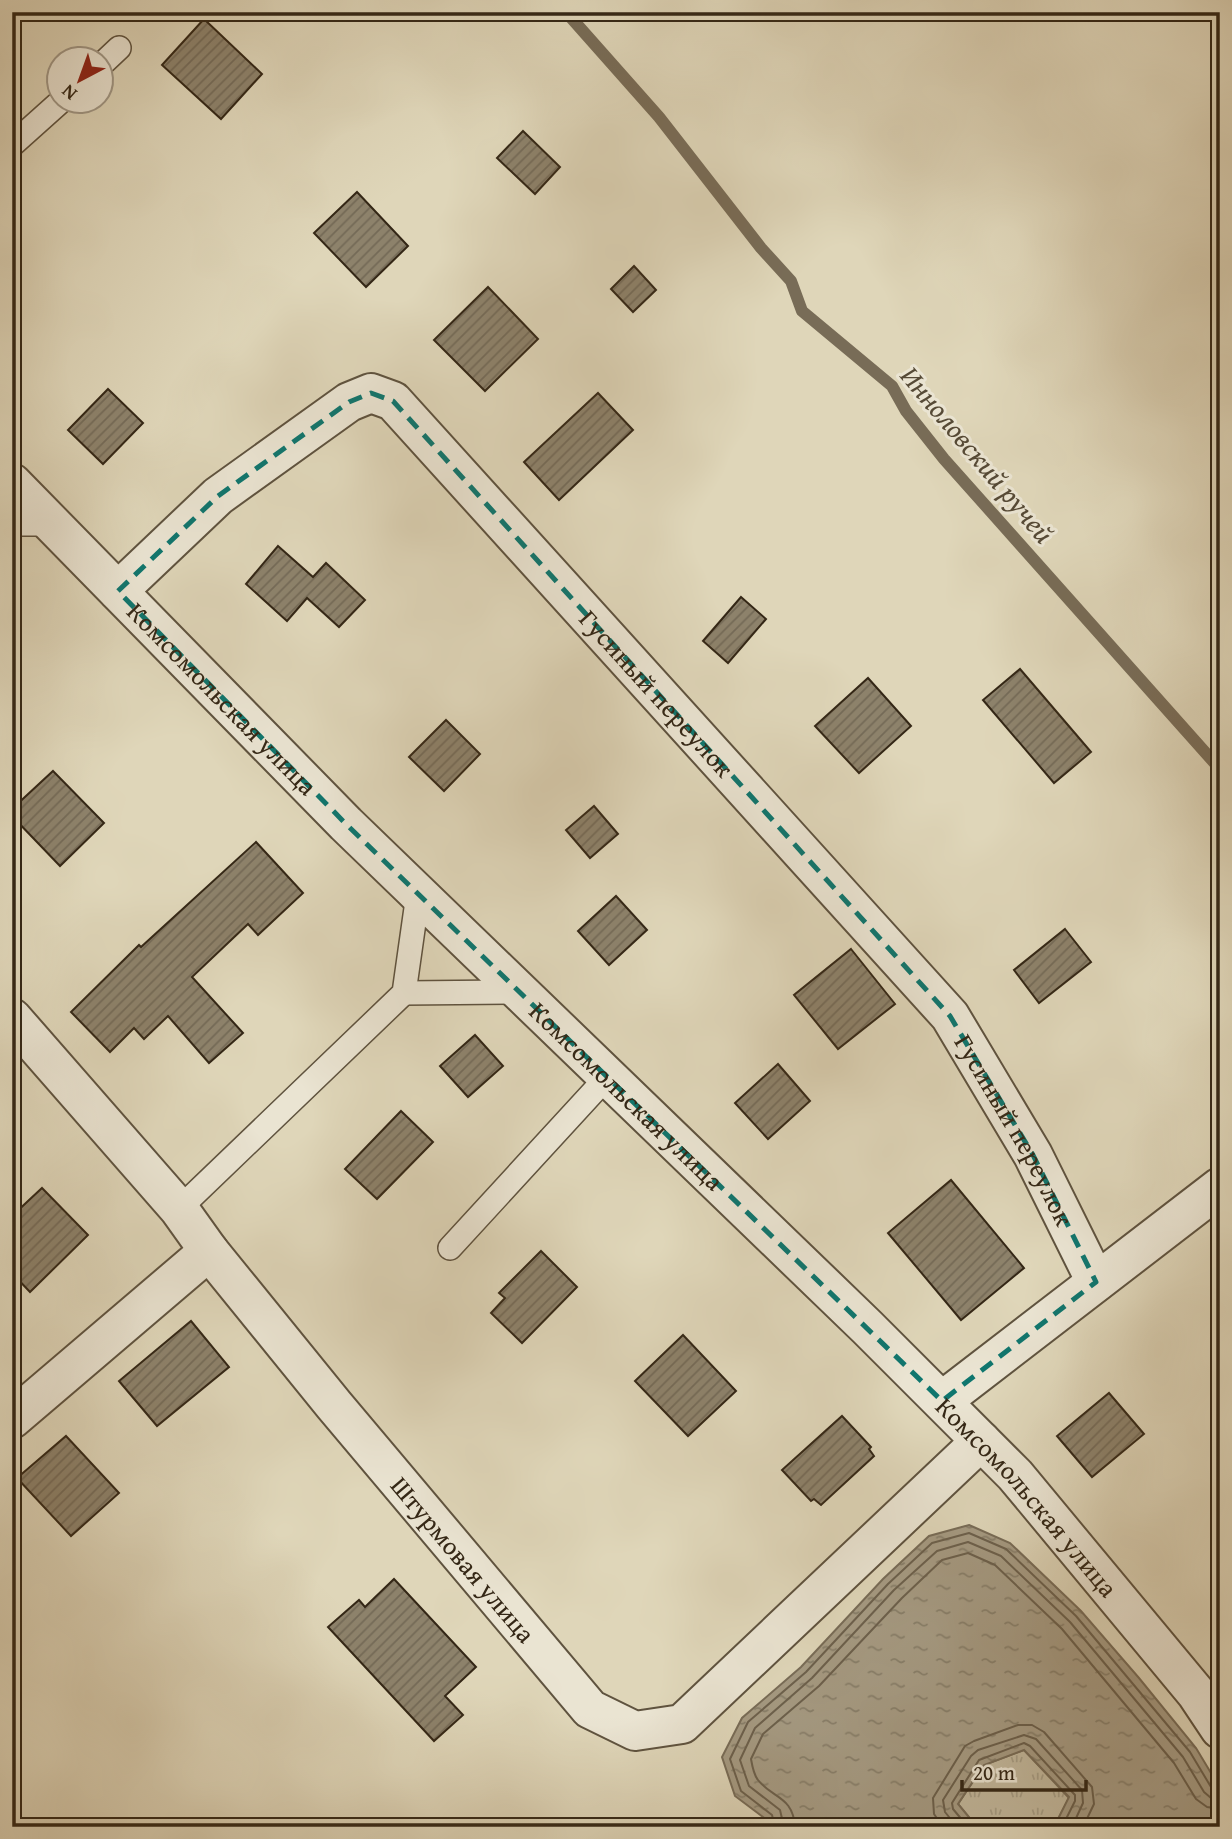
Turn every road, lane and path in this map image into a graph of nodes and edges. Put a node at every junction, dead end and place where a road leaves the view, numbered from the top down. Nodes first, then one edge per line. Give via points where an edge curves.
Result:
1 (119, 48) dead end
2 (116, 51) edge
3 (46, 115) edge
4 (12, 145) edge
5 (12, 483) edge
6 (12, 524) edge
7 (53, 524) junction
8 (118, 591) junction
9 (418, 894) junction
10 (518, 992) junction
11 (404, 993) junction
12 (12, 1018) edge
13 (607, 1077) junction
14 (1220, 1187) edge
15 (179, 1209) junction
16 (450, 1248) dead end
17 (209, 1251) junction
18 (1096, 1282) junction
19 (942, 1401) junction
20 (12, 1419) edge
21 (981, 1441) junction
22 (1220, 1729) edge

1 - 2 lane
3 - 4 lane
5 - 7 street, Комсомольская улица
6 - 7 lane
7 - 8 street, Комсомольская улица
8 - 9 street, Комсомольская улица
8 - 18 street, Гусиный переулок via 218,496 349,402 371,393 393,401 950,1016 1033,1155
9 - 10 street, Комсомольская улица
9 - 11 lane
10 - 11 lane
10 - 13 street, Комсомольская улица
11 - 15 lane
12 - 15 street, Штурмовая улица
13 - 16 lane
13 - 19 street, Комсомольская улица
14 - 18 street
15 - 17 street, Штурмовая улица
17 - 20 street
17 - 21 street, Штурмовая улица via 590,1709 635,1731 682,1724
18 - 19 street
19 - 21 street, Комсомольская улица
21 - 22 street, Комсомольская улица via 1015,1475 1196,1693

